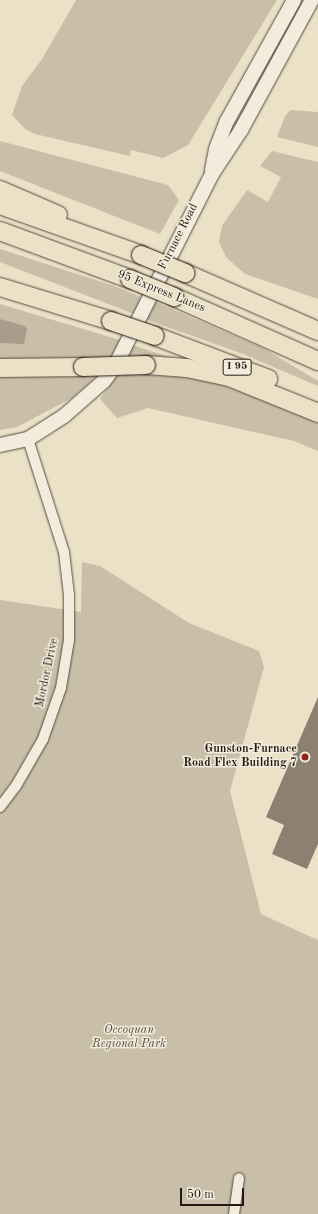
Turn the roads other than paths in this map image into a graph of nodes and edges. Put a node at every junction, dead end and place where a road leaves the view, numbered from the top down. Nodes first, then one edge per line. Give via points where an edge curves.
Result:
1 (294, 0) edge
2 (312, 0) edge
3 (212, 174) junction
4 (0, 190) edge
5 (0, 205) edge
6 (0, 231) edge
7 (107, 242) junction
8 (0, 287) edge
9 (318, 331) edge
10 (318, 361) edge
11 (0, 368) edge
12 (318, 402) edge
13 (318, 413) edge
14 (28, 439) junction
15 (0, 445) edge
16 (0, 807) edge
17 (239, 1178) dead end
18 (234, 1214) edge

1 - 3 main road, Furnace Road via 227,121 216,149
2 - 3 main road, Furnace Road via 241,130
3 - 14 main road, Furnace Road via 115,366 80,404
4 - 7 highway via 42,206
5 - 7 highway
6 - 10 highway, 95 Express Lanes, bridge via 174,297
7 - 9 highway, bridge
8 - 12 highway, I 95, bridge via 155,336
11 - 13 highway, bridge via 146,365 187,368 229,377
14 - 15 main road, Furnace Road
14 - 16 street, Mordor Drive via 64,552 70,595 69,640 61,688 43,739 16,786
17 - 18 street

